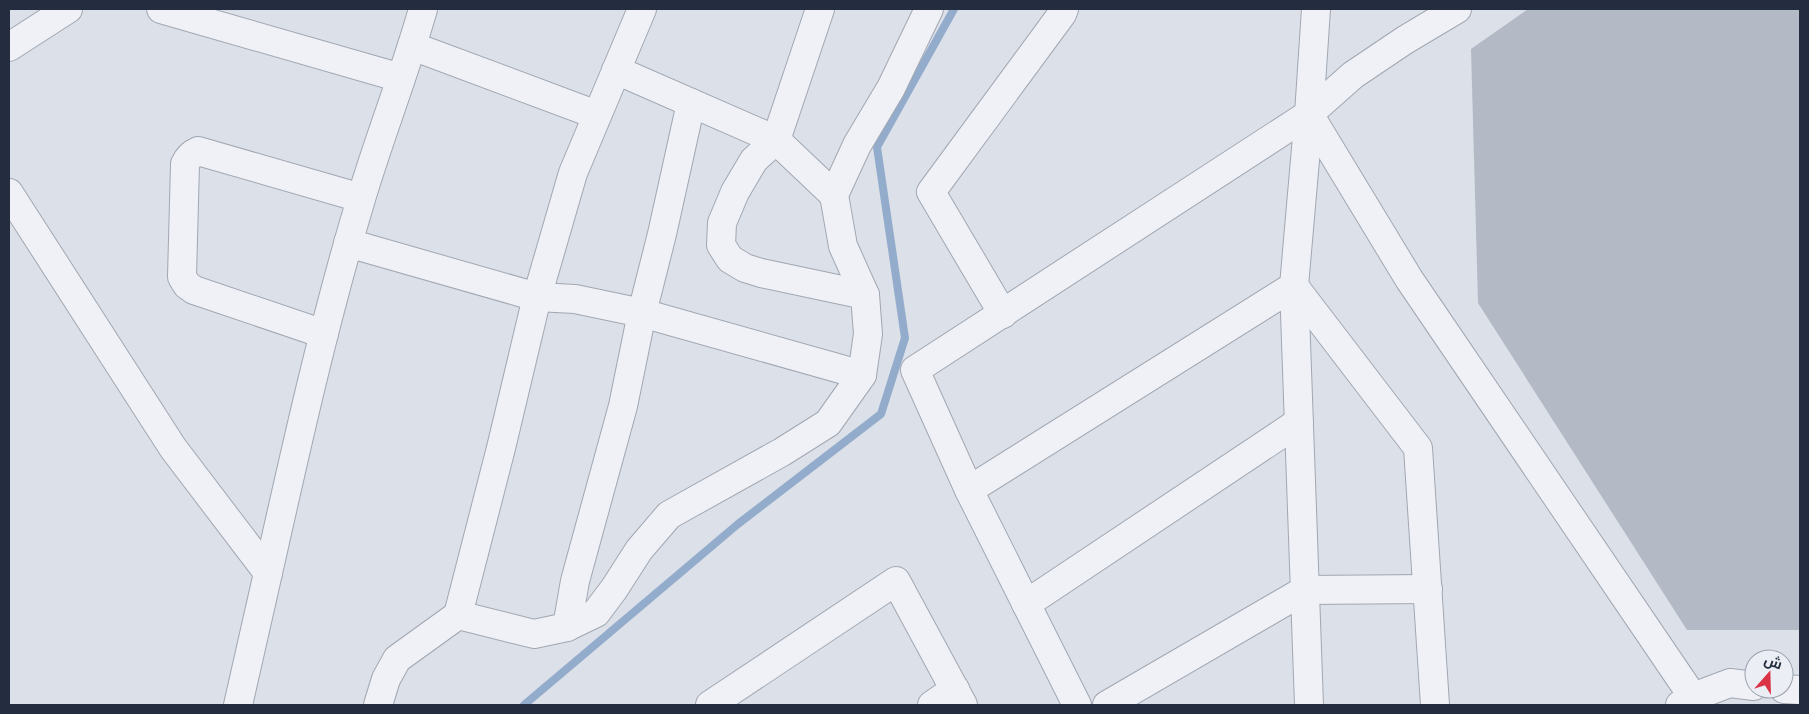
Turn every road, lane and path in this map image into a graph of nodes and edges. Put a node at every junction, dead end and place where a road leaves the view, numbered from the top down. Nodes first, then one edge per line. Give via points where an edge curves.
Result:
1 (68, 9) edge
2 (161, 9) edge
3 (423, 9) edge
4 (640, 9) edge
5 (820, 9) edge
6 (929, 9) edge
7 (1064, 9) edge
8 (1316, 9) edge
9 (1457, 9) edge
10 (412, 46) junction
11 (9, 47) edge
12 (616, 70) junction
13 (401, 78) junction
14 (691, 102) junction
15 (1309, 114) junction
16 (597, 115) junction
17 (776, 140) junction
18 (9, 193) edge
19 (834, 195) junction
20 (361, 198) junction
21 (348, 243) junction
22 (1294, 286) junction
23 (865, 295) junction
24 (536, 297) junction
25 (642, 313) junction
26 (1003, 314) junction
27 (324, 334) junction
28 (862, 375) junction
29 (1299, 422) junction
30 (969, 490) junction
31 (268, 573) junction
32 (1428, 589) junction
33 (1305, 590) junction
34 (1026, 604) junction
35 (458, 615) junction
36 (567, 628) junction
37 (1744, 685) edge
38 (959, 697) edge
39 (1686, 701) edge
40 (238, 705) edge
41 (378, 705) edge
42 (710, 705) edge
43 (932, 705) edge
44 (1076, 705) edge
45 (1107, 705) edge
46 (1309, 705) edge
47 (1435, 705) edge

1 - 11 street
2 - 13 street
3 - 10 street
4 - 12 street
5 - 17 street
6 - 19 street
7 - 26 street via 931,192
8 - 15 street
9 - 15 street via 1353,75
10 - 13 street
10 - 16 street
12 - 14 street
12 - 16 street
13 - 20 street
14 - 17 street
14 - 25 street
15 - 22 street
15 - 26 street
15 - 39 street via 1409,279
16 - 24 street via 572,173
17 - 19 street
17 - 23 street via 754,160 736,192 722,223 721,245 730,259 745,268
18 - 31 street via 173,448
19 - 23 street via 843,246
20 - 21 street
20 - 27 street via 198,151 192,153 185,164 182,277 187,285
21 - 24 street
21 - 27 street
22 - 29 street
22 - 30 street
22 - 32 street via 1418,448
23 - 28 street via 868,334
24 - 25 street via 574,299
24 - 35 street
25 - 28 street
25 - 36 street via 622,406 575,581
26 - 30 street via 915,370
27 - 31 street
28 - 36 street via 828,423 669,515 596,613
29 - 33 street
29 - 34 street
30 - 34 street
31 - 40 street
32 - 33 street
32 - 47 street
33 - 45 street
33 - 46 street
34 - 44 street
35 - 36 street via 534,634
35 - 41 street via 397,659 386,679
37 - 39 street via 1730,684
38 - 42 street via 896,581
38 - 43 street

